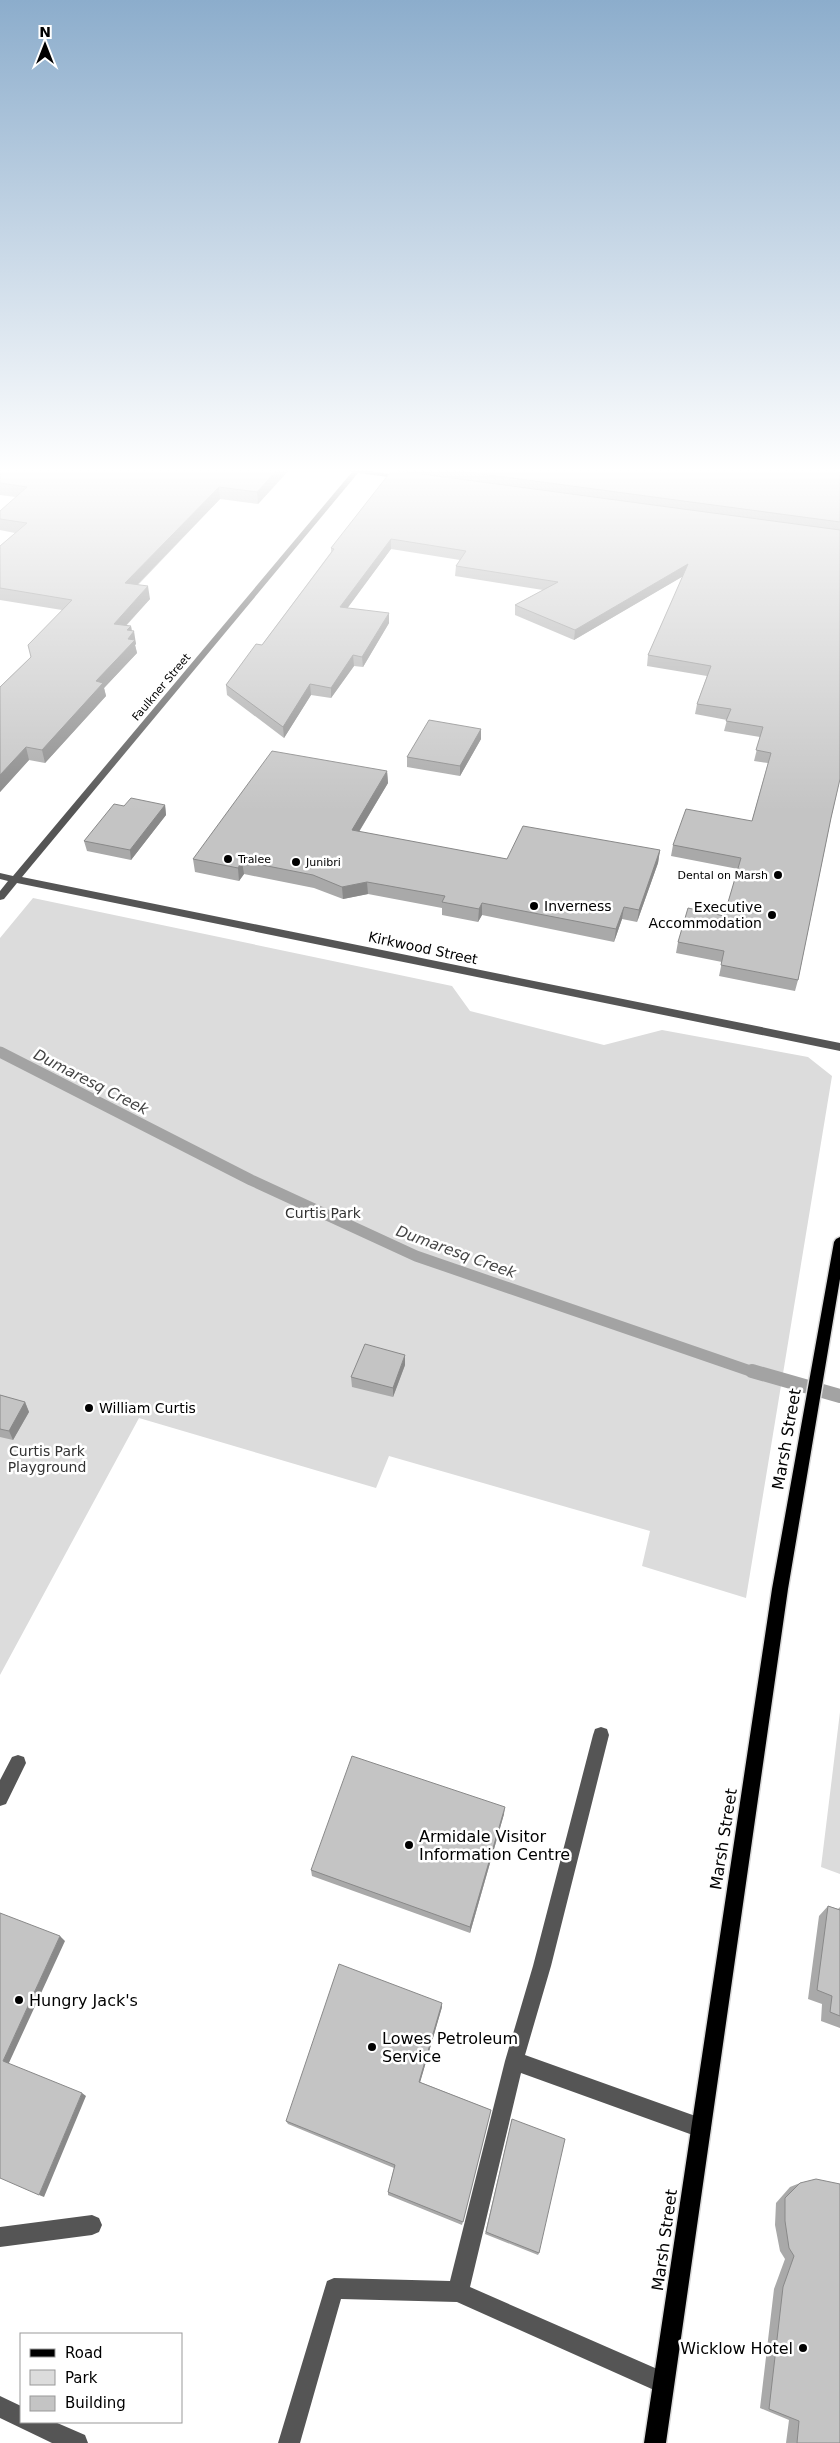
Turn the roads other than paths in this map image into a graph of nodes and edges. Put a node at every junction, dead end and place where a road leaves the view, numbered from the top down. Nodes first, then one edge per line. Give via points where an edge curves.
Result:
1 (263, 583) edge
2 (0, 876) edge
3 (15, 879) junction
4 (0, 897) edge
5 (840, 1047) edge
6 (840, 1242) edge
7 (601, 1735) dead end
8 (18, 1763) dead end
9 (0, 1798) edge
10 (514, 2062) junction
11 (701, 2128) junction
12 (92, 2225) dead end
13 (0, 2237) edge
14 (458, 2292) junction
15 (663, 2383) junction
16 (0, 2407) edge
17 (20, 2417) edge
18 (33, 2423) edge
19 (77, 2443) edge
20 (289, 2443) edge
21 (655, 2443) edge

1 - 3 street, Faulkner Street
2 - 3 street, Kirkwood Street
3 - 4 street, Faulkner Street
3 - 5 street, Kirkwood Street
6 - 11 main road, Marsh Street via 780,1589
7 - 10 street
8 - 9 street
10 - 11 street
10 - 14 street
11 - 15 main road, Marsh Street
12 - 13 street
14 - 15 street
14 - 20 street via 334,2288
15 - 21 main road, Marsh Street
16 - 17 street
18 - 19 street

